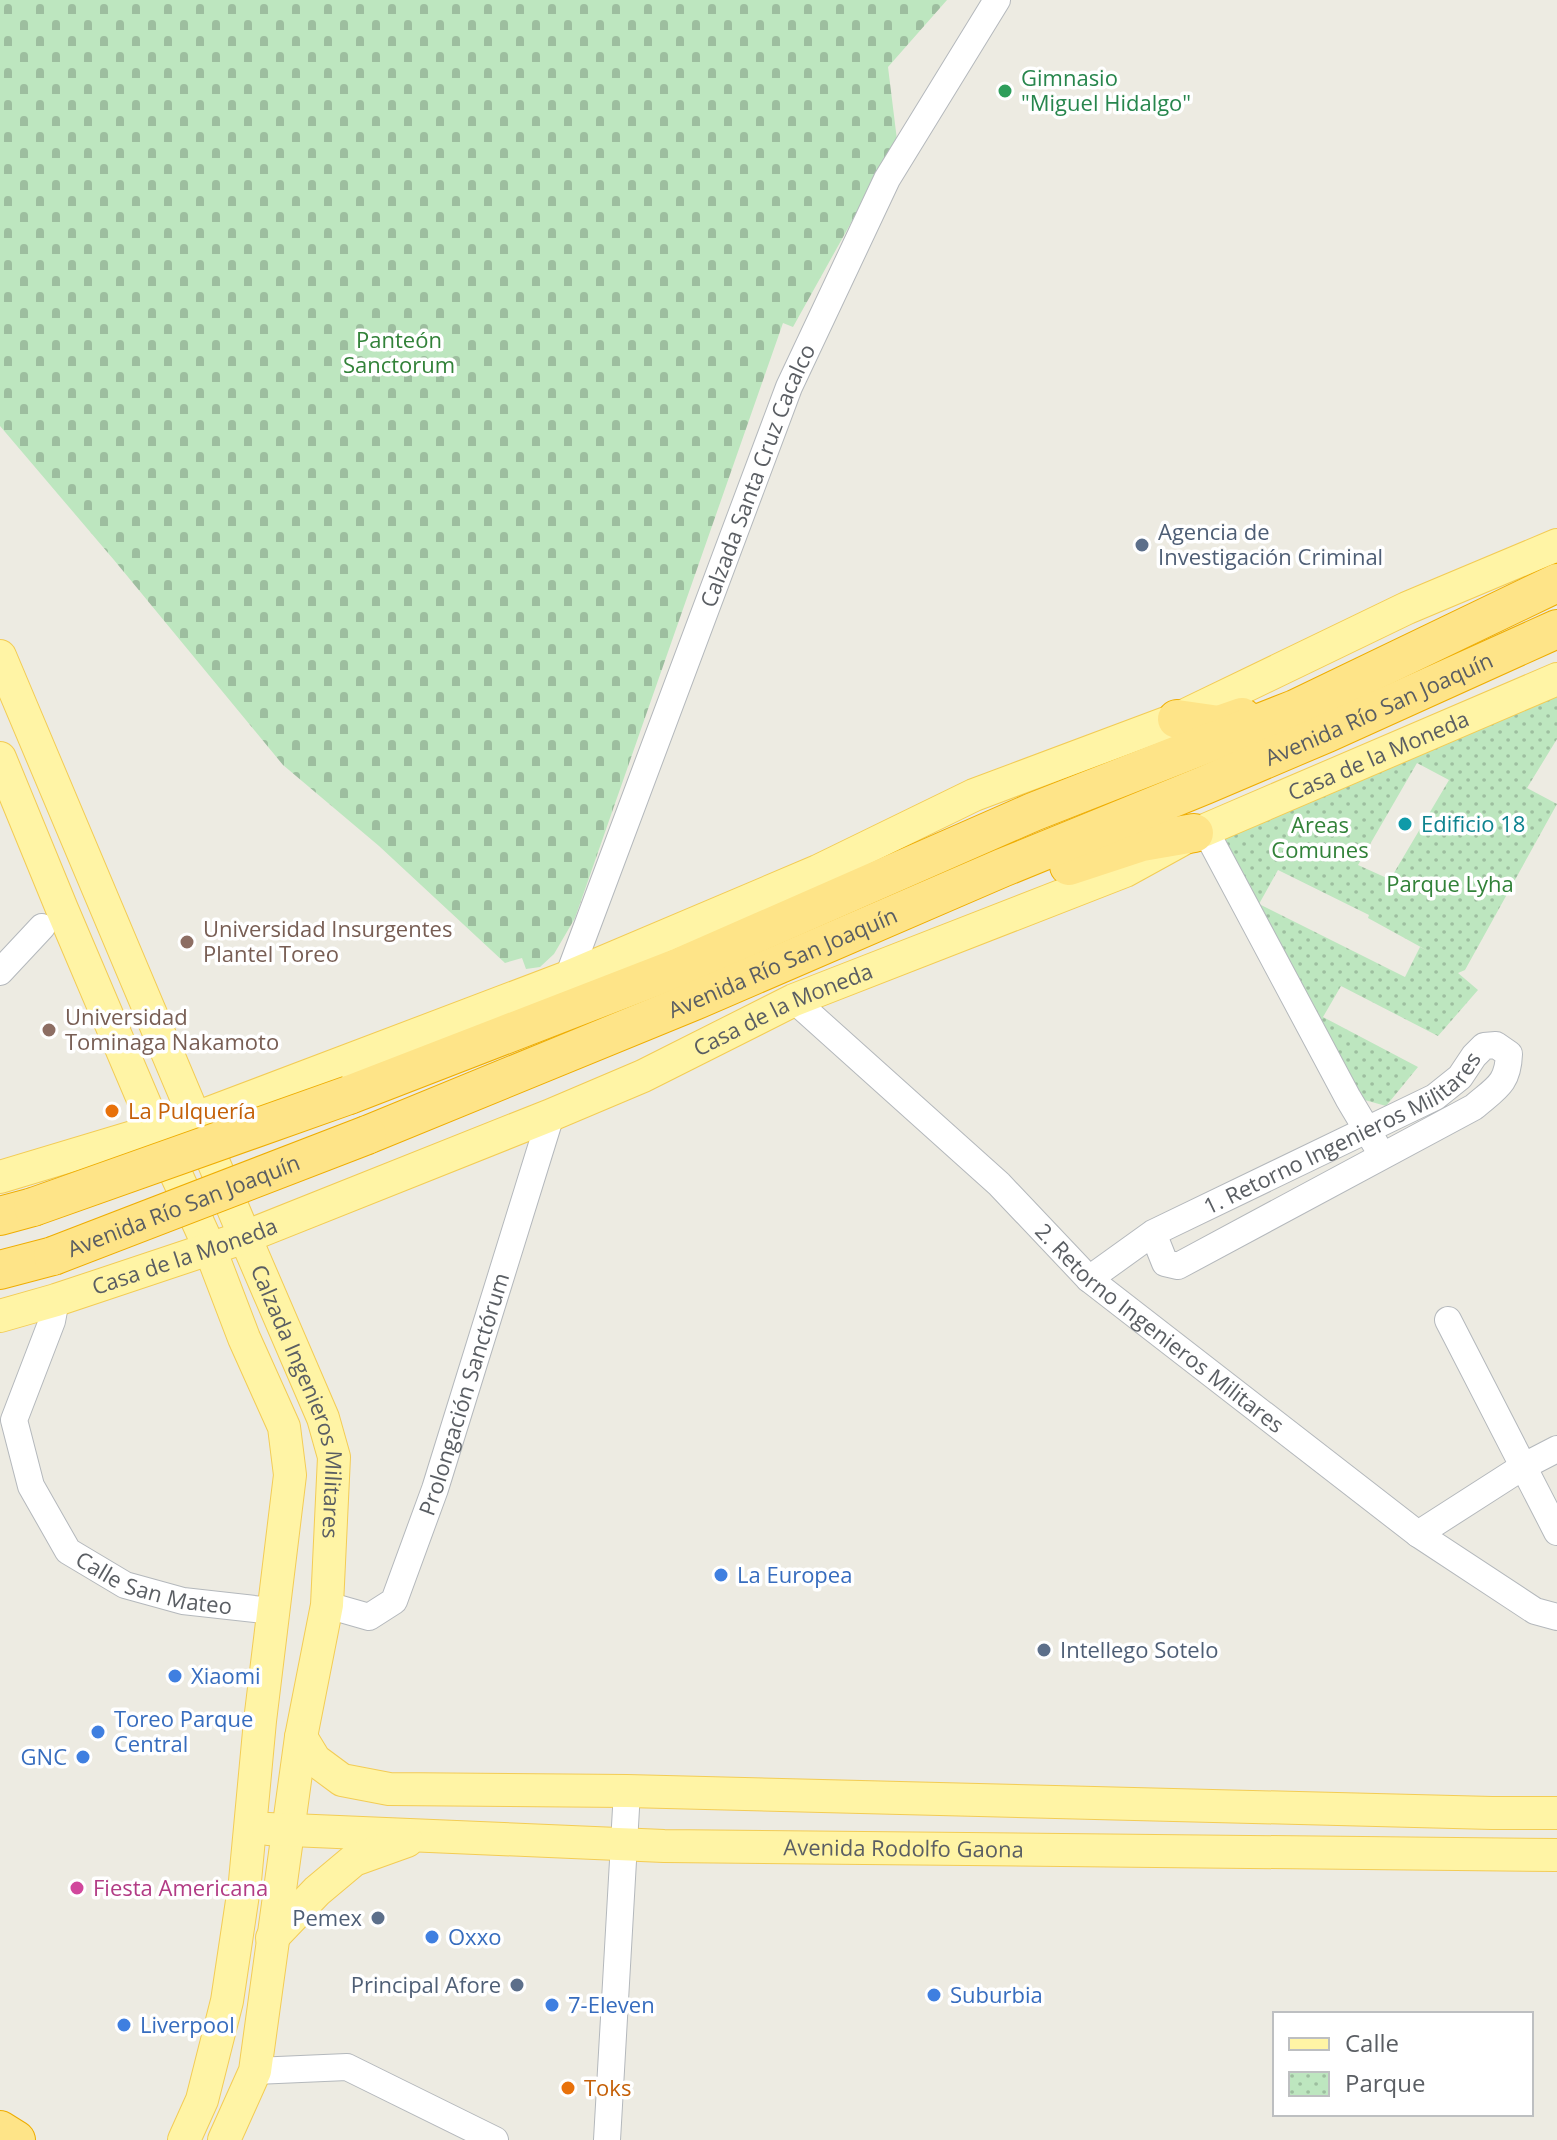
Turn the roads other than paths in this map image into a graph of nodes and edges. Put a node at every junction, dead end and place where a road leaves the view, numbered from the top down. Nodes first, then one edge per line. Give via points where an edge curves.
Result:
1 (997, 0) edge
2 (1557, 545) edge
3 (1557, 583) edge
4 (1557, 629) edge
5 (0, 656) edge
6 (1557, 679) edge
7 (1295, 709) junction
8 (1177, 719) junction
9 (0, 758) edge
10 (1199, 832) junction
11 (1002, 868) junction
12 (42, 927) dead end
13 (0, 972) edge
14 (568, 977) junction
15 (794, 1000) junction
16 (551, 1115) junction
17 (196, 1118) junction
18 (1368, 1129) junction
19 (156, 1130) junction
20 (1381, 1155) junction
21 (0, 1177) edge
22 (16, 1211) edge
23 (1153, 1233) junction
24 (245, 1237) junction
25 (210, 1249) junction
26 (0, 1270) edge
27 (1089, 1279) junction
28 (56, 1300) junction
29 (0, 1316) edge
30 (1448, 1320) dead end
31 (1557, 1449) edge
32 (1524, 1466) junction
33 (1557, 1532) edge
34 (1418, 1534) junction
35 (327, 1605) junction
36 (272, 1611) junction
37 (1557, 1617) edge
38 (301, 1737) junction
39 (627, 1791) junction
40 (1110, 1804) junction
41 (1556, 1812) edge
42 (249, 1827) junction
43 (288, 1830) junction
44 (422, 1836) junction
45 (624, 1845) junction
46 (1109, 1850) junction
47 (1557, 1855) edge
48 (272, 1938) junction
49 (255, 2071) junction
50 (0, 2119) edge
51 (0, 2130) edge
52 (16, 2140) edge
53 (24, 2140) edge
54 (184, 2140) edge
55 (224, 2140) edge
56 (495, 2140) edge
57 (607, 2140) edge

1 - 14 street, Calzada Santa Cruz Cacalco via 887,179 789,387
2 - 8 main road via 1407,608
3 - 7 highway, Avenida Río San Joaquín
4 - 11 highway, Avenida Río San Joaquín via 1259,762
5 - 17 main road, Calzada Ingenieros Militares
6 - 10 main road, Casa de la Moneda
7 - 8 highway via 1262,710 1219,725
7 - 22 highway, Avenida Río San Joaquín, bridge via 1033,812 680,967 349,1095
8 - 14 main road via 974,795 818,871
9 - 19 main road, Calzada Ingenieros Militares
10 - 11 highway via 1142,842 1063,868
10 - 15 main road, Casa de la Moneda via 1125,871
10 - 18 street
11 - 26 highway, Avenida Río San Joaquín, bridge via 367,1135 53,1256
12 - 13 street
14 - 17 main road
15 - 16 main road, Casa de la Moneda via 643,1076
15 - 27 street, 2. Retorno Ingenieros Militares via 999,1184
16 - 24 main road, Casa de la Moneda
16 - 35 street, Prolongación Sanctórum via 435,1489 394,1601 369,1617
17 - 19 main road
17 - 24 main road, Calzada Ingenieros Militares
18 - 20 street
18 - 20 street, 1. Retorno Ingenieros Militares via 1435,1097 1460,1077 1484,1046 1496,1045 1509,1054 1508,1072 1474,1107
18 - 23 street, 1. Retorno Ingenieros Militares
19 - 21 main road
19 - 25 main road, Calzada Ingenieros Militares
20 - 23 street, 1. Retorno Ingenieros Militares via 1178,1266 1165,1263
23 - 27 street, 1. Retorno Ingenieros Militares
24 - 25 main road, Casa de la Moneda
24 - 35 main road, Calzada Ingenieros Militares via 323,1418 334,1457
25 - 28 main road, Casa de la Moneda
25 - 36 main road, Calzada Ingenieros Militares via 284,1427 290,1475
27 - 34 street, 2. Retorno Ingenieros Militares
28 - 29 main road, Casa de la Moneda
28 - 36 street, Calle San Mateo via 14,1420 31,1486 68,1551 125,1585 183,1601
30 - 32 street
31 - 32 street
32 - 33 street
32 - 34 street
34 - 37 street, 2. Retorno Ingenieros Militares via 1535,1611
35 - 38 main road, Calzada Ingenieros Militares
36 - 42 main road, Calzada Ingenieros Militares
38 - 39 main road via 315,1760 342,1780 389,1789
38 - 43 main road, Calzada Ingenieros Militares
39 - 40 main road
39 - 45 street
40 - 41 main road
40 - 46 main road
42 - 43 main road, Avenida Rodolfo Gaona
42 - 54 main road, Calzada Ingenieros Militares via 227,2001 202,2100
43 - 44 main road, Avenida Rodolfo Gaona
43 - 48 main road, Calzada Ingenieros Militares
44 - 45 main road, Avenida Rodolfo Gaona
44 - 48 main road via 354,1860
45 - 46 main road, Avenida Rodolfo Gaona
45 - 57 street
46 - 47 main road, Avenida Rodolfo Gaona
48 - 49 main road, Calzada Ingenieros Militares
49 - 55 main road, Calzada Ingenieros Militares
49 - 56 street via 347,2067
50 - 53 main road
51 - 52 highway

